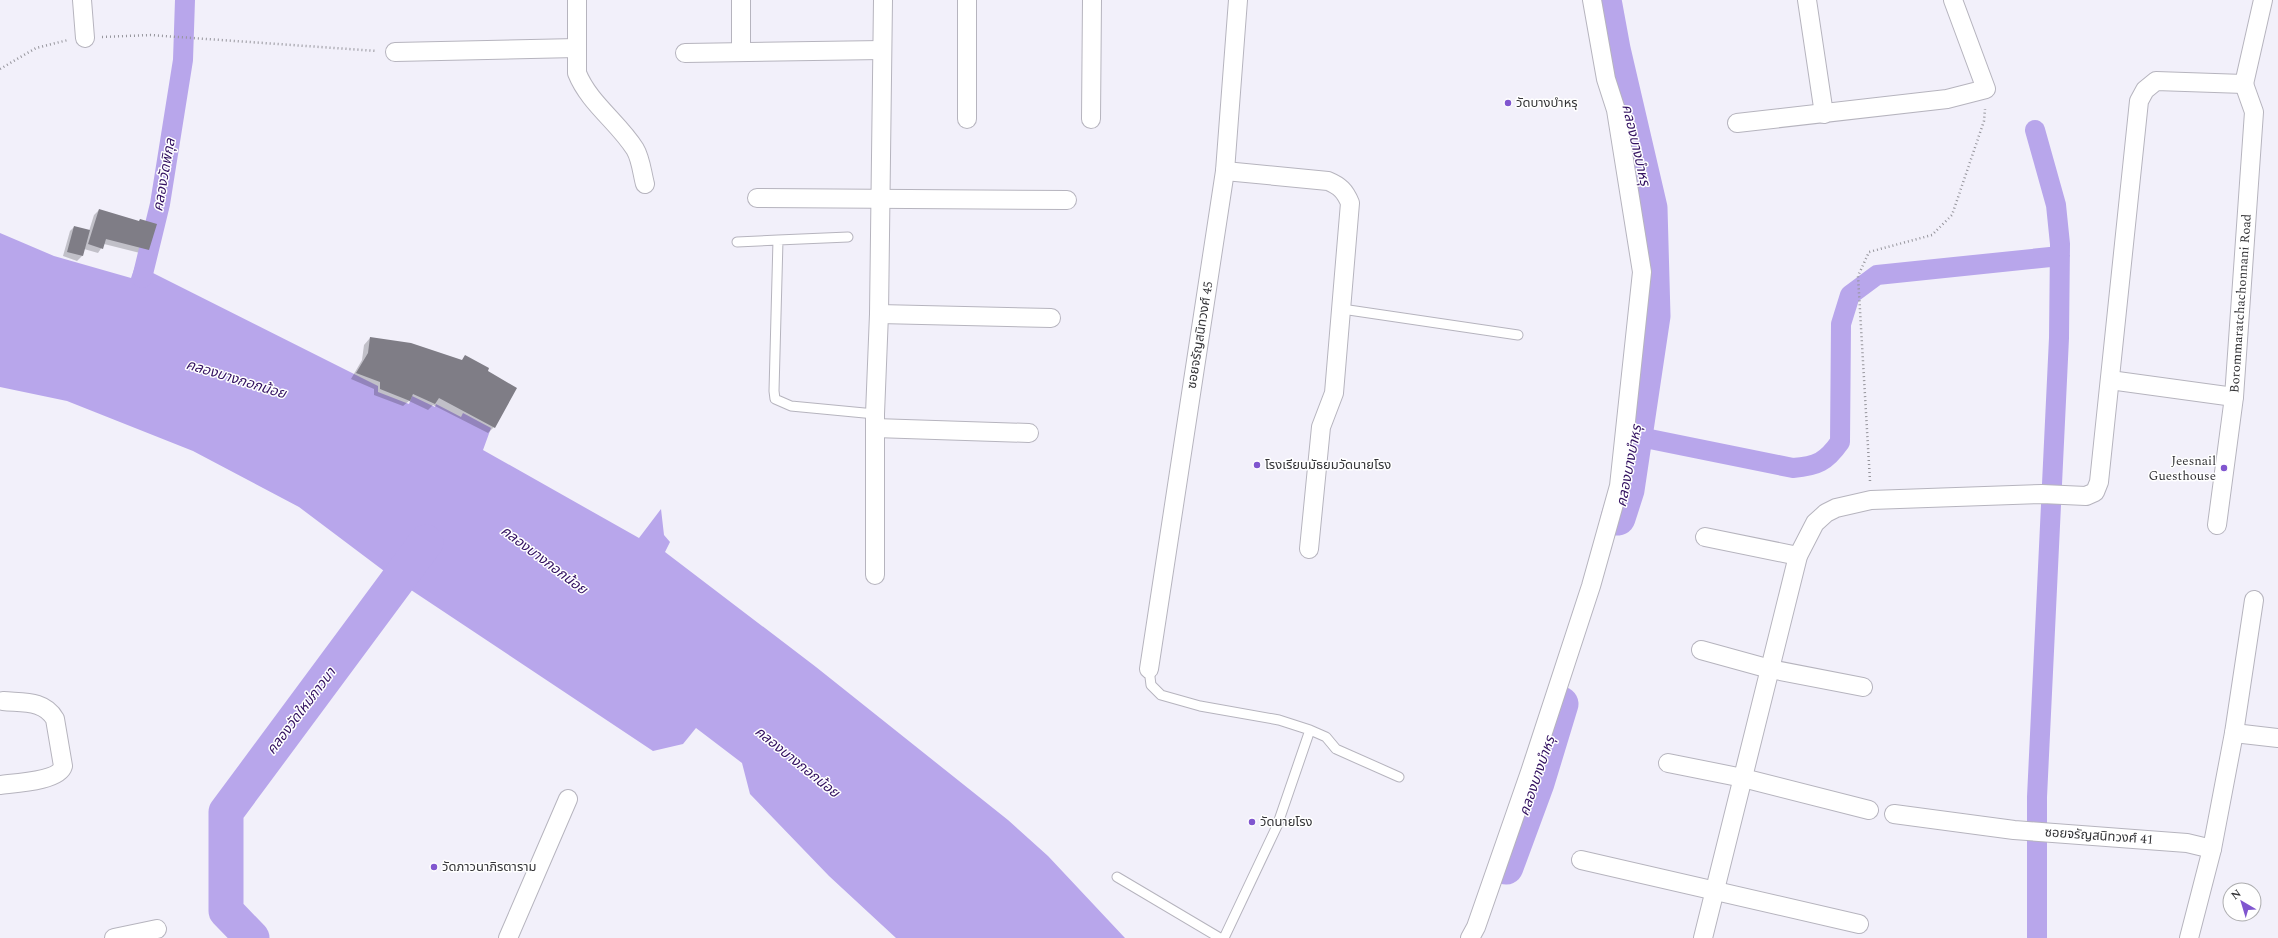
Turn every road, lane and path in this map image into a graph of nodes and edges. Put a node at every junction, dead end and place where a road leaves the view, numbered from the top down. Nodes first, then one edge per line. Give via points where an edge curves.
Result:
1 (82, 0) edge
2 (577, 0) edge
3 (741, 0) edge
4 (883, 0) edge
5 (967, 0) edge
6 (1092, 0) edge
7 (1238, 0) edge
8 (1592, 0) edge
9 (1807, 0) edge
10 (1953, 0) edge
11 (2263, 0) edge
12 (85, 38) junction
13 (577, 48) junction
14 (882, 50) junction
15 (741, 51) junction
16 (395, 52) joint
17 (685, 53) dead end
18 (0, 69) edge
19 (2244, 84) junction
20 (1986, 89) junction
21 (1824, 114) junction
22 (967, 119) dead end
23 (1091, 119) dead end
24 (1737, 123) dead end
25 (1225, 171) junction
26 (645, 184) dead end
27 (757, 198) dead end
28 (879, 200) junction
29 (1067, 200) dead end
30 (848, 237) dead end
31 (778, 240) junction
32 (737, 242) dead end
33 (1342, 309) junction
34 (879, 314) junction
35 (1051, 318) dead end
36 (1518, 334) dead end
37 (2110, 380) junction
38 (2234, 397) junction
39 (875, 421) junction
40 (1029, 433) dead end
41 (1871, 500) junction
42 (2218, 524) dead end
43 (1705, 537) dead end
44 (1309, 550) dead end
45 (1798, 556) junction
46 (875, 575) dead end
47 (2254, 600) dead end
48 (1701, 650) dead end
49 (1149, 669) joint
50 (1770, 669) junction
51 (1863, 687) dead end
52 (3, 701) dead end
53 (1310, 730) junction
54 (2234, 733) junction
55 (2278, 738) edge
56 (1668, 763) dead end
57 (1398, 777) dead end
58 (1743, 778) junction
59 (0, 785) edge
60 (568, 799) dead end
61 (1870, 810) dead end
62 (1894, 814) dead end
63 (2212, 848) junction
64 (1582, 860) dead end
65 (1117, 877) dead end
66 (1715, 891) junction
67 (1859, 924) dead end
68 (157, 929) dead end
69 (114, 938) edge
70 (508, 938) edge
71 (1220, 938) edge
72 (1224, 938) edge
73 (1470, 938) edge
74 (1703, 938) edge
75 (2189, 938) edge

1 - 12 street
2 - 13 street
3 - 15 street
4 - 14 street
5 - 22 street
6 - 23 street
7 - 25 street, ซอยจรัญสนิทวงศ์ 45
8 - 73 street via 1606,79 1616,110 1642,272 1620,478 1591,586 1538,750
9 - 21 street
10 - 20 street
11 - 19 street
12 - 16 path via 150,36
12 - 18 path via 64,40 36,48
13 - 16 street
13 - 26 street via 577,73 581,84 635,149
14 - 15 street
14 - 28 street
15 - 17 street
19 - 37 street via 2156,81 2145,90 2138,101
19 - 38 street, Borommaratchachonnani Road via 2254,112
20 - 21 street via 1946,99
20 - 41 path via 1984,121 1952,215 1932,235 1869,252 1858,276
21 - 24 street
25 - 33 street via 1316,178 1338,185 1345,192 1350,203
25 - 49 street, ซอยจรัญสนิทวงศ์ 45
27 - 28 street
28 - 29 street
28 - 34 street
30 - 31 lane
31 - 32 lane
31 - 39 lane via 773,378 775,399 791,406
33 - 36 lane
33 - 44 street via 1334,393 1321,427
34 - 35 street
34 - 39 street
37 - 38 street
37 - 41 street via 2099,482 2095,492 2086,496 2042,494
38 - 42 street, Borommaratchachonnani Road
39 - 40 street
39 - 46 street
41 - 45 street via 1836,508 1826,513 1815,523
43 - 45 street
45 - 50 street
47 - 54 street
48 - 50 street
49 - 53 lane via 1151,685 1161,695 1200,706 1278,720
50 - 51 street
50 - 58 street
52 - 59 street via 40,704 51,712 55,719 63,766 57,774 47,778
53 - 57 lane via 1326,737 1336,749
53 - 72 lane via 1277,826
54 - 55 street
54 - 63 street
56 - 58 street
58 - 61 street
58 - 66 street
60 - 70 street
62 - 63 street, ซอยจรัญสนิทวงศ์ 41 via 2014,830 2188,843
63 - 75 street
64 - 66 street
65 - 71 lane
66 - 67 street
66 - 74 street
68 - 69 street

